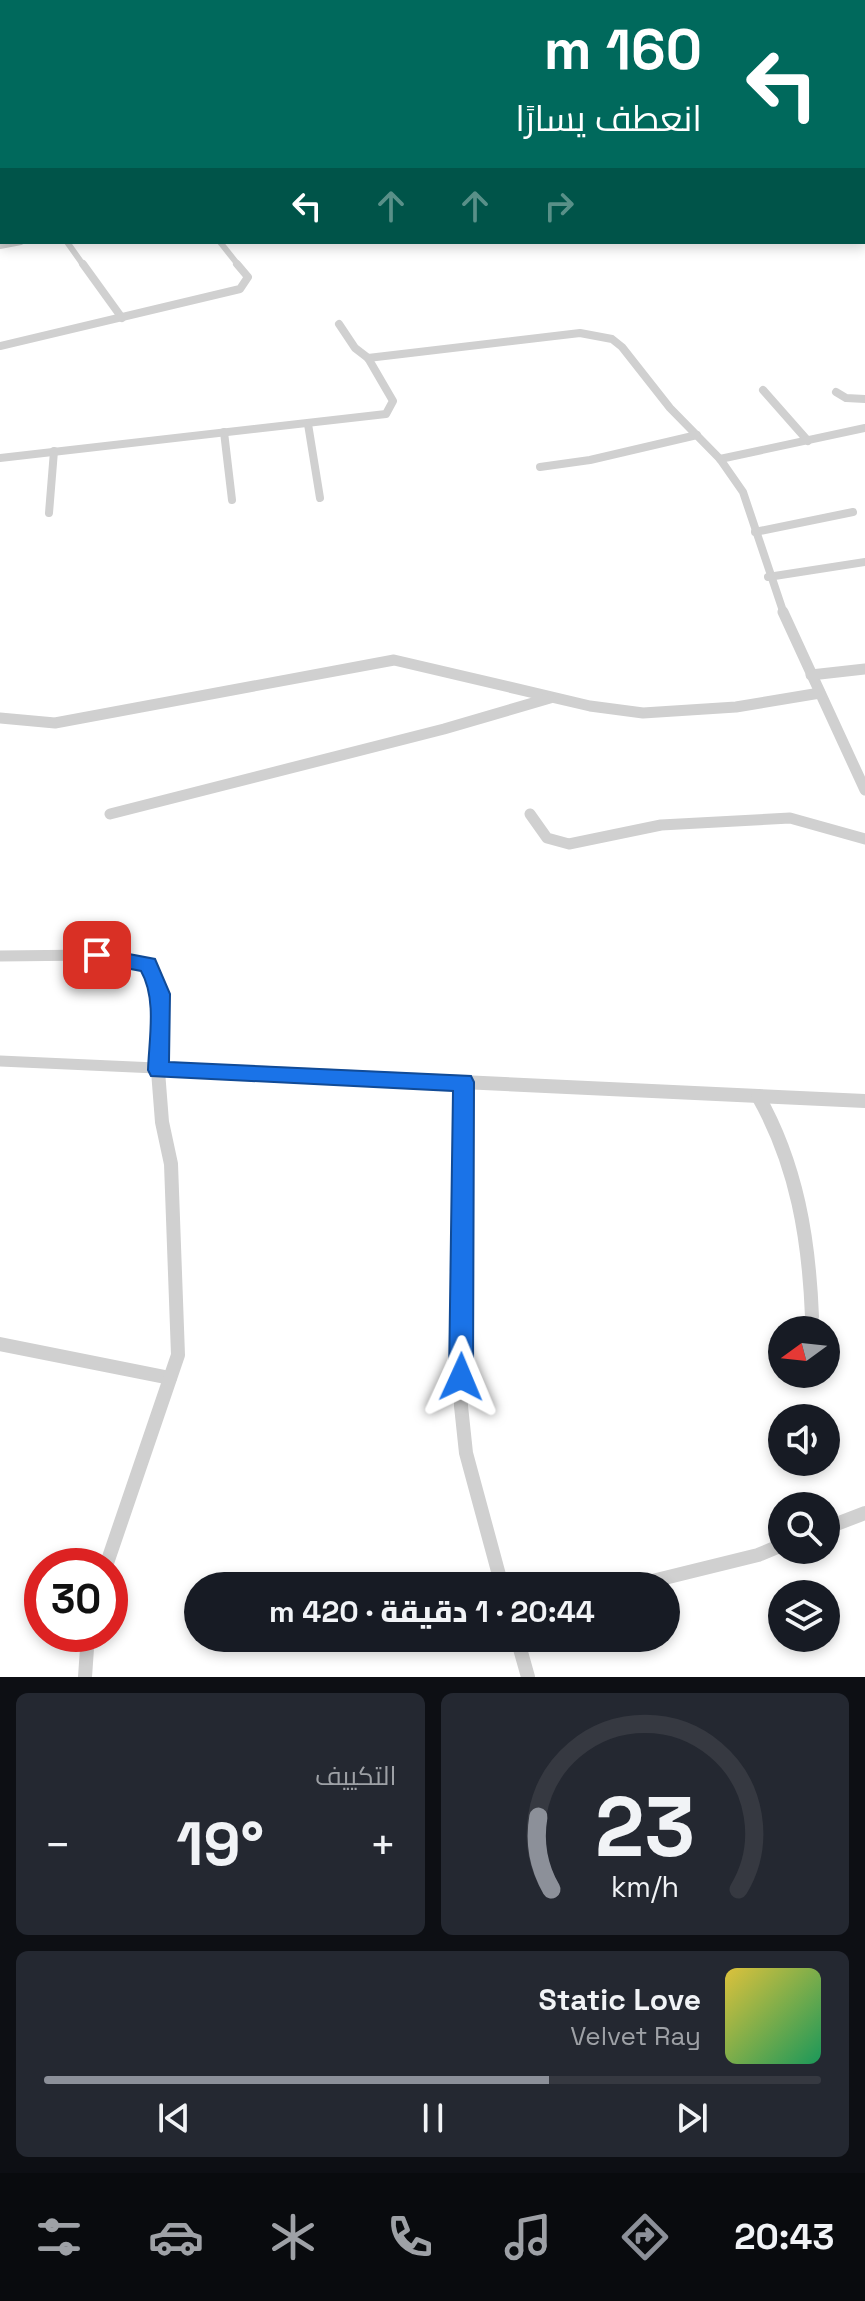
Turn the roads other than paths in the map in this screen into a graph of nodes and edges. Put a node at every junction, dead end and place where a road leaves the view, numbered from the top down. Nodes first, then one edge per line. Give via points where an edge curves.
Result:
1 (68, 244) edge
2 (222, 244) edge
3 (122, 318) junction
4 (339, 324) dead end
5 (0, 346) edge
6 (368, 358) junction
7 (763, 390) dead end
8 (836, 392) dead end
9 (865, 399) edge
10 (308, 424) junction
11 (865, 428) edge
12 (224, 432) junction
13 (697, 435) junction
14 (808, 441) junction
15 (54, 451) junction
16 (0, 458) edge
17 (720, 459) junction
18 (540, 467) dead end
19 (320, 498) dead end
20 (232, 500) dead end
21 (853, 512) dead end
22 (49, 513) dead end
23 (755, 532) junction
24 (865, 562) edge
25 (768, 577) junction
26 (865, 669) edge
27 (811, 675) junction
28 (820, 693) junction
29 (554, 697) junction
30 (0, 718) edge
31 (865, 790) edge
32 (110, 814) dead end
33 (530, 814) dead end
34 (865, 839) edge
35 (0, 956) edge
36 (0, 1061) edge
37 (158, 1070) junction
38 (464, 1082) junction
39 (758, 1096) junction
40 (865, 1101) edge
41 (812, 1316) edge
42 (0, 1344) edge
43 (170, 1378) junction
44 (865, 1513) edge
45 (840, 1523) edge
46 (112, 1548) edge
47 (768, 1551) edge
48 (498, 1572) edge
49 (680, 1574) edge
50 (87, 1652) edge
51 (521, 1652) edge
52 (85, 1677) edge
53 (528, 1677) edge

1 - 3 street
2 - 3 street via 248,277 245,286
3 - 5 street
4 - 6 street
6 - 10 street via 392,408 373,417
6 - 13 street via 597,334 622,347
7 - 14 street
8 - 9 street
10 - 12 street
10 - 19 street
11 - 14 street
12 - 15 street
12 - 20 street
13 - 17 street
13 - 18 street
14 - 17 street
15 - 16 street
15 - 22 street
17 - 23 street via 743,492
21 - 23 street
23 - 25 street
24 - 25 street
25 - 27 street
26 - 27 street
27 - 28 street
28 - 29 street via 668,713 603,708
28 - 31 street
29 - 30 street via 394,660 55,723
29 - 32 street
33 - 34 street via 547,838 569,844 661,825 790,818
35 - 37 street via 70,953 148,964 160,994
36 - 37 street
37 - 38 street
37 - 43 street via 171,1164 178,1341
38 - 39 street
38 - 48 street via 461,1406 466,1453
39 - 40 street
39 - 41 street via 776,1125 803,1224
42 - 43 street
43 - 46 street
44 - 45 street
47 - 49 street
50 - 52 street
51 - 53 street

